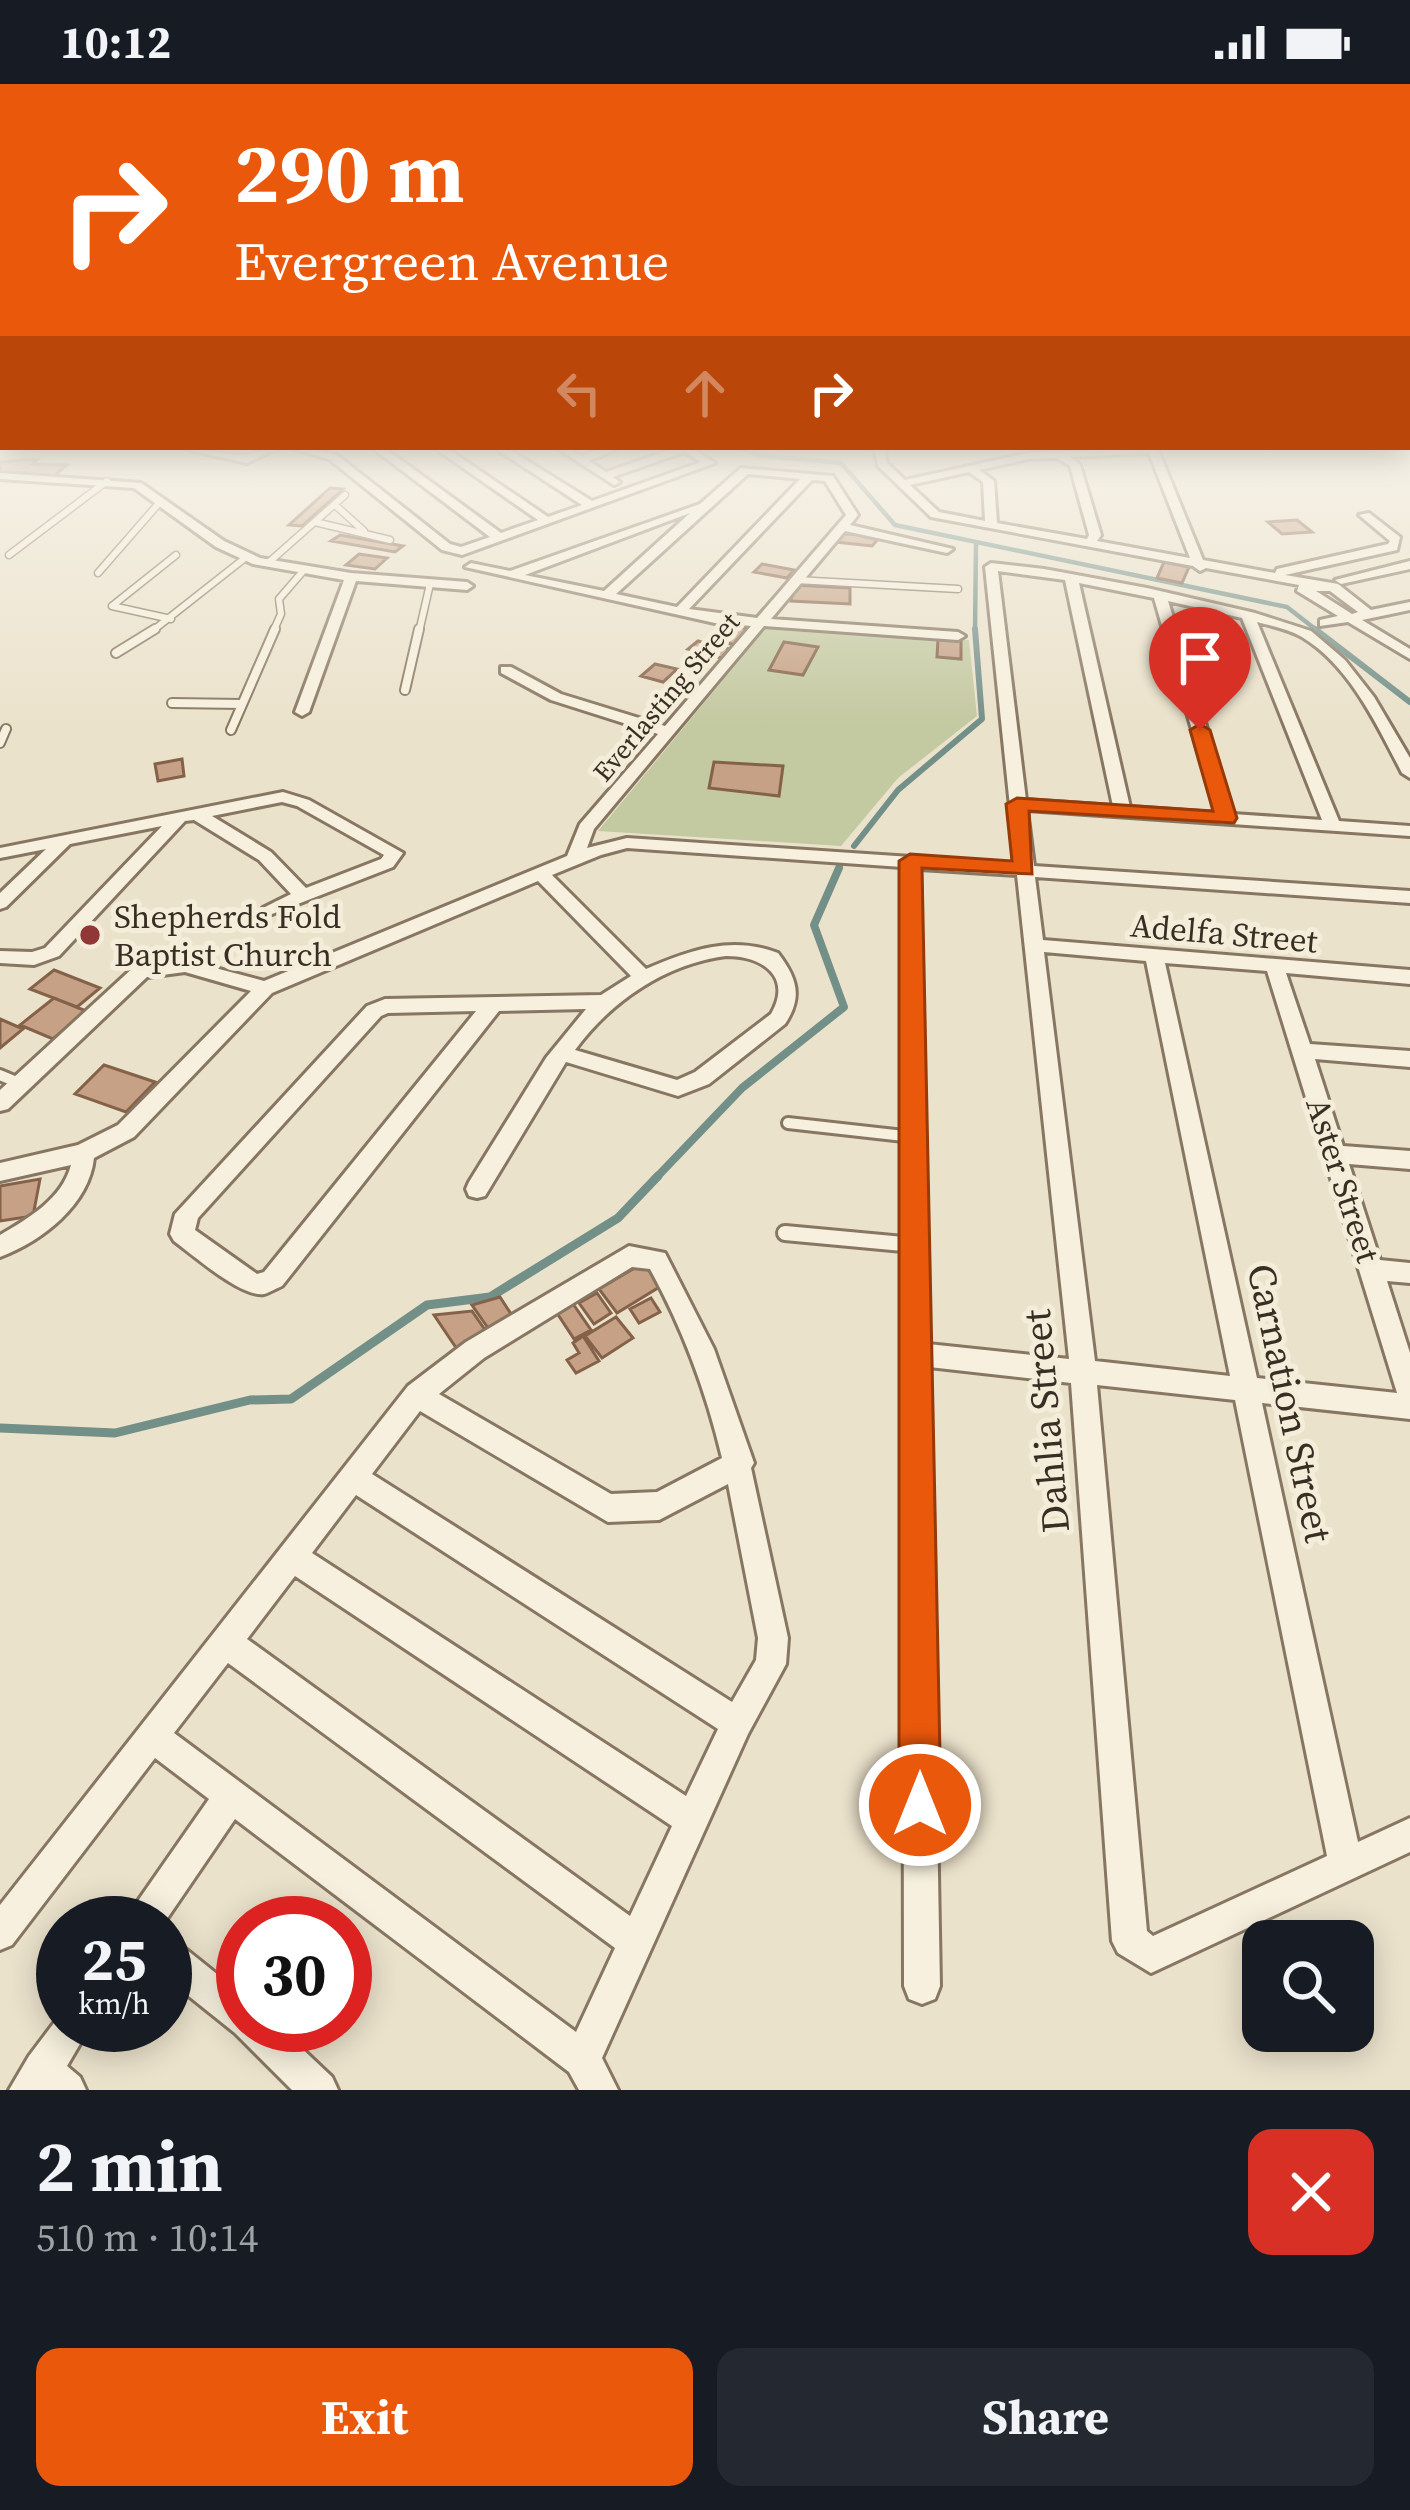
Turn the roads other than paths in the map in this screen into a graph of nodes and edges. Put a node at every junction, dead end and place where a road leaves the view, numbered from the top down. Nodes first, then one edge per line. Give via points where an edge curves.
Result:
1 (31, 539) edge
2 (128, 539) edge
3 (216, 539) edge
4 (296, 539) edge
5 (385, 539) edge
6 (436, 539) edge
7 (501, 539) edge
8 (610, 539) edge
9 (668, 539) edge
10 (750, 539) edge
11 (832, 539) edge
12 (910, 539) edge
13 (1059, 539) edge
14 (1093, 539) edge
15 (1189, 539) edge
16 (1394, 539) edge
17 (390, 540) dead end
18 (1089, 545) junction
19 (947, 549) dead end
20 (9, 555) dead end
21 (176, 555) dead end
22 (245, 558) junction
23 (268, 563) junction
24 (1410, 565) edge
25 (471, 567) dead end
26 (1200, 567) junction
27 (304, 570) junction
28 (98, 572) dead end
29 (512, 575) junction
30 (351, 577) junction
31 (1071, 577) junction
32 (1263, 577) junction
33 (796, 580) junction
34 (1341, 580) dead end
35 (430, 584) junction
36 (467, 586) dead end
37 (958, 589) dead end
38 (607, 596) junction
39 (1160, 597) junction
40 (1410, 606) edge
41 (680, 611) junction
42 (1362, 615) junction
43 (1248, 616) junction
44 (171, 619) junction
45 (1325, 622) dead end
46 (759, 624) junction
47 (958, 636) dead end
48 (1407, 651) edge
49 (116, 653) dead end
50 (506, 670) dead end
51 (404, 690) dead end
52 (172, 703) dead end
53 (242, 704) junction
54 (302, 712) dead end
55 (6, 730) dead end
56 (231, 730) dead end
57 (668, 732) junction
58 (0, 743) edge
59 (1410, 773) edge
60 (1017, 804) junction
61 (1124, 812) junction
62 (188, 814) junction
63 (1226, 818) junction
64 (1333, 826) junction
65 (1410, 831) edge
66 (65, 840) junction
67 (0, 854) edge
68 (574, 860) junction
69 (910, 861) junction
70 (1024, 869) junction
71 (542, 874) junction
72 (303, 896) junction
73 (1410, 897) edge
74 (0, 903) edge
75 (272, 908) dead end
76 (1033, 945) junction
77 (0, 957) edge
78 (1155, 958) junction
79 (1275, 967) junction
80 (644, 977) junction
81 (1410, 977) edge
82 (265, 988) junction
83 (606, 1002) junction
84 (494, 1003) junction
85 (1301, 1051) junction
86 (564, 1054) junction
87 (1410, 1060) edge
88 (9, 1079) edge
89 (0, 1102) edge
90 (788, 1124) dead end
91 (913, 1137) junction
92 (83, 1153) junction
93 (1334, 1154) junction
94 (1410, 1160) edge
95 (0, 1172) edge
96 (477, 1190) dead end
97 (785, 1232) dead end
98 (914, 1245) junction
99 (0, 1247) edge
100 (1371, 1269) junction
101 (1410, 1273) edge
102 (915, 1354) junction
103 (1083, 1372) junction
104 (1248, 1390) junction
105 (1410, 1394) edge
106 (417, 1395) junction
107 (1410, 1407) edge
108 (740, 1463) junction
109 (352, 1477) junction
110 (290, 1556) junction
111 (227, 1643) junction
112 (737, 1723) junction
113 (152, 1736) junction
114 (230, 1797) junction
115 (693, 1820) junction
116 (1410, 1835) edge
117 (1346, 1864) junction
118 (162, 1896) edge
119 (0, 1933) edge
120 (638, 1943) junction
121 (192, 1976) edge
122 (922, 1986) dead end
123 (216, 1996) edge
124 (60, 2052) edge
125 (279, 2052) edge
126 (595, 2082) edge
127 (45, 2083) edge
128 (319, 2090) edge

1 - 20 lane
2 - 28 lane
3 - 22 street
4 - 23 lane
5 - 17 lane
6 - 7 street via 470,549
8 - 29 street
9 - 38 street
10 - 41 street
11 - 33 street, Everlasting Street
12 - 19 street
13 - 18 street
14 - 18 street
15 - 26 street
16 - 32 street via 1393,547
18 - 26 street
21 - 44 lane via 112,606
22 - 23 street
22 - 44 lane
23 - 27 street
24 - 34 street
25 - 29 street
26 - 32 street
27 - 30 street
27 - 53 lane via 279,598 281,614
29 - 38 street
30 - 35 street
30 - 54 street
31 - 39 street
31 - 60 street, Dahlia Street via 991,567
31 - 61 street
32 - 42 street via 1308,586
33 - 37 lane
33 - 46 street, Everlasting Street
35 - 36 street
35 - 51 lane
38 - 41 street
39 - 43 street
39 - 63 street
40 - 42 street
41 - 46 street
42 - 45 street
42 - 48 street
43 - 59 street via 1304,632 1343,666
43 - 64 street
44 - 49 lane
46 - 47 street
46 - 57 street, Everlasting Street
50 - 57 street via 556,697
52 - 53 lane
53 - 56 lane
55 - 58 lane
57 - 68 street, Everlasting Street via 586,828
60 - 61 street
60 - 70 street, Dahlia Street
61 - 63 street
62 - 66 street
62 - 72 street via 265,856
62 - 72 street via 283,797 394,853 387,863
62 - 77 street via 52,952
63 - 64 street
64 - 65 street
66 - 67 street
66 - 74 street
68 - 69 street via 646,843
68 - 71 street
69 - 70 street
69 - 91 street
70 - 73 street
70 - 76 street, Dahlia Street
71 - 80 street
71 - 82 street
72 - 75 street
76 - 78 street, Adelfa Street
76 - 103 street, Dahlia Street
78 - 79 street, Adelfa Street
78 - 104 street, Carnation Street
79 - 81 street, Adelfa Street
79 - 85 street, Aster Street
80 - 83 street
80 - 86 street via 715,951 759,951 779,967 790,997 778,1018 678,1088
82 - 88 street via 185,966 142,971
82 - 92 street via 140,1120
83 - 84 street
83 - 86 street
84 - 84 street via 374,1011 188,1214 182,1234 250,1282 273,1279
85 - 87 street
85 - 93 street, Aster Street
86 - 96 street
88 - 89 street
90 - 91 lane
91 - 98 street
92 - 95 street
92 - 99 street via 67,1198
93 - 94 street
93 - 100 street, Aster Street
97 - 98 lane
98 - 102 street
100 - 101 street
100 - 105 street, Aster Street
102 - 103 street
102 - 122 street
103 - 104 street
103 - 117 street, Dahlia Street via 1130,1941 1151,1954
104 - 107 street
104 - 117 street, Carnation Street
106 - 108 street via 608,1508 659,1506
106 - 108 street via 494,1338 629,1256 644,1256 657,1260 687,1307
106 - 109 street
108 - 112 street via 773,1638 771,1664
109 - 110 street
109 - 112 street
110 - 111 street
110 - 115 street
111 - 113 street
111 - 120 street
112 - 115 street
113 - 114 street
113 - 119 street
114 - 118 street
114 - 126 street
115 - 120 street
116 - 117 street
120 - 126 street
121 - 123 street
124 - 127 street
125 - 128 street

